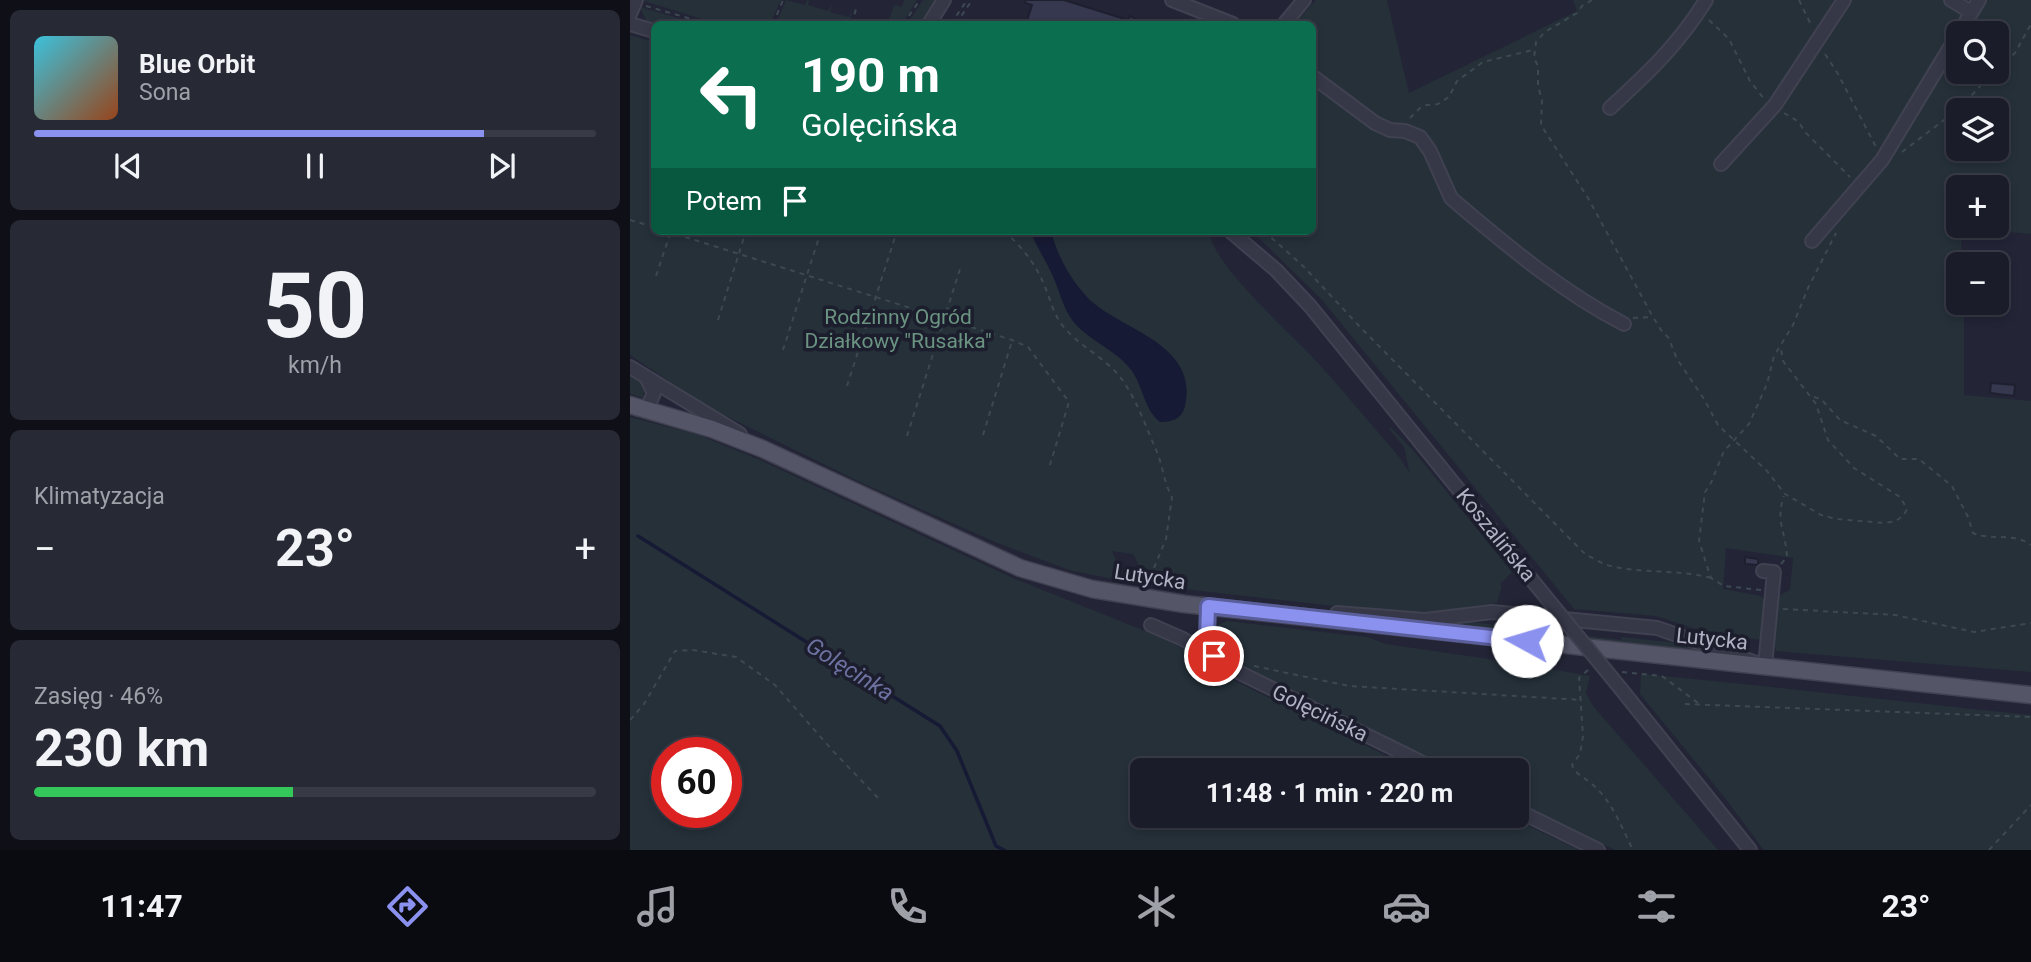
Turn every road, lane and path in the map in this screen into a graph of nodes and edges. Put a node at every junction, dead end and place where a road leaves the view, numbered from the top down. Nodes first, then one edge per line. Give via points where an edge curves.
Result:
1 (783, 0) edge
2 (920, 0) edge
3 (944, 0) edge
4 (967, 0) edge
5 (972, 0) edge
6 (1172, 0) edge
7 (1304, 0) edge
8 (1592, 0) edge
9 (1706, 0) edge
10 (1799, 0) edge
11 (1844, 0) edge
12 (1951, 0) edge
13 (1979, 0) edge
14 (634, 5) edge
15 (857, 5) dead end
16 (1971, 12) junction
17 (697, 21) edge
18 (774, 21) edge
19 (852, 21) edge
20 (905, 21) edge
21 (931, 21) edge
22 (953, 21) edge
23 (958, 21) edge
24 (1225, 21) edge
25 (1286, 21) edge
26 (1966, 21) edge
27 (630, 24) edge
28 (2031, 24) edge
29 (651, 30) edge
30 (1819, 41) junction
31 (1534, 50) junction
32 (1946, 54) edge
33 (2009, 58) edge
34 (1316, 79) edge
35 (1982, 84) edge
36 (1610, 107) dead end
37 (1390, 130) junction
38 (1882, 160) junction
39 (1721, 164) dead end
40 (630, 219) edge
41 (651, 226) edge
42 (1838, 226) dead end
43 (669, 235) edge
44 (679, 235) edge
45 (745, 235) edge
46 (820, 235) edge
47 (896, 235) edge
48 (1008, 235) edge
49 (1235, 235) edge
50 (1268, 235) edge
51 (1812, 242) dead end
52 (738, 254) junction
53 (960, 269) dead end
54 (807, 275) junction
55 (656, 276) dead end
56 (876, 297) junction
57 (944, 319) junction
58 (718, 320) dead end
59 (1624, 324) dead end
60 (1012, 340) junction
61 (1781, 349) junction
62 (783, 350) dead end
63 (630, 367) edge
64 (647, 379) junction
65 (848, 386) dead end
66 (1812, 397) junction
67 (630, 405) edge
68 (647, 409) junction
69 (983, 435) dead end
70 (907, 436) dead end
71 (1732, 440) junction
72 (781, 457) junction
73 (1049, 468) dead end
74 (1785, 494) junction
75 (2031, 545) edge
76 (1768, 572) joint
77 (1711, 578) junction
78 (1772, 591) junction
79 (1159, 601) junction
80 (1208, 606) junction
81 (1770, 609) junction
82 (1263, 613) junction
83 (2031, 623) edge
84 (1151, 625) dead end
85 (1218, 661) junction
86 (1252, 665) dead end
87 (1765, 666) junction
88 (1588, 670) dead end
89 (1620, 672) dead end
90 (2031, 695) edge
91 (1582, 701) junction
92 (1685, 704) dead end
93 (1699, 704) junction
94 (2031, 717) edge
95 (630, 720) edge
96 (1412, 758) edge
97 (881, 801) dead end
98 (2031, 805) edge
99 (1529, 816) edge
100 (1598, 850) edge
101 (1633, 850) edge
102 (1750, 850) edge
103 (1989, 850) edge

1 - 18 path
2 - 20 path
3 - 21 street
4 - 22 path
5 - 23 path
6 - 24 street
7 - 25 street
8 - 31 path via 1545,32
9 - 36 street via 1659,64
10 - 30 path
11 - 30 street
12 - 16 street
13 - 16 street
14 - 17 path
15 - 19 path
16 - 26 street
27 - 29 street
28 - 33 path
30 - 38 path
30 - 39 street via 1775,105
31 - 37 path via 1483,62 1457,81 1449,97 1420,108
31 - 71 path via 1541,125 1588,198 1668,337 1676,359
32 - 38 street
34 - 37 street
35 - 38 path via 1918,142 1885,163
37 - 59 street via 1420,138 1451,198 1508,246
38 - 51 street
40 - 41 path
42 - 61 path
43 - 55 path
44 - 52 path
45 - 52 path
46 - 54 path
47 - 56 path
48 - 79 path via 1037,270 1067,331 1111,366 1126,385 1158,453 1172,497 1166,539 1149,580
49 - 102 street, Koszalińska, bridge via 1311,306
50 - 77 path via 1585,554 1608,566 1691,572
52 - 54 path
52 - 58 path
53 - 57 path
54 - 56 path
54 - 62 path
56 - 57 path
56 - 65 path
57 - 60 path
57 - 70 path
60 - 69 path
60 - 73 path via 1028,347 1069,402
61 - 66 path via 1783,361
61 - 71 path via 1774,356 1749,424
63 - 64 street
64 - 68 street via 654,393
64 - 72 street
66 - 74 path via 1828,440 1854,468 1900,497 1907,509 1896,521 1885,523 1836,519
66 - 75 path via 1821,399 1840,420 1876,436 1900,459 1919,459 1952,486 1973,533 2015,538
67 - 68 main road, Lutycka
68 - 72 main road, Lutycka
71 - 74 path
71 - 77 path via 1705,492 1699,532
72 - 79 main road, Lutycka via 1020,568 1079,586
74 - 76 path via 1779,516 1787,556
76 - 78 street
77 - 78 path via 1724,586
78 - 81 street
79 - 80 main road, Lutycka
80 - 82 main road, Lutycka
80 - 85 street via 1207,639
81 - 83 path via 1895,615 1974,632
81 - 87 street
82 - 87 main road, Lutycka
82 - 87 street via 1302,609 1425,620 1492,612 1657,628
84 - 85 street, Golęcińska
85 - 96 street, Golęcińska
86 - 91 path via 1349,686
87 - 90 main road, Lutycka
88 - 91 path via 1579,678
89 - 93 path via 1662,676
91 - 101 path via 1583,736 1580,754 1572,765 1611,804
92 - 93 path
93 - 94 path
95 - 97 path via 675,651 736,657 775,685
98 - 103 path
99 - 100 street

